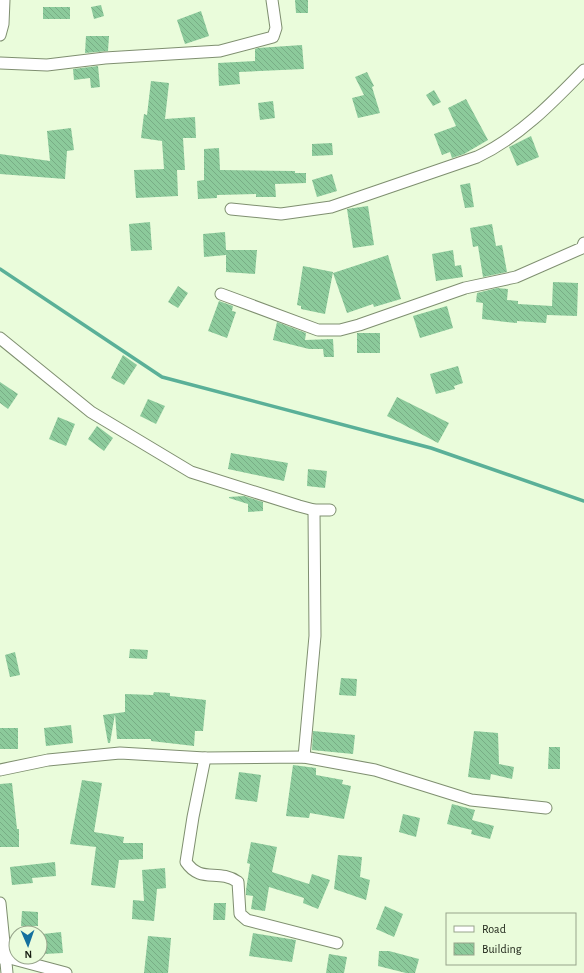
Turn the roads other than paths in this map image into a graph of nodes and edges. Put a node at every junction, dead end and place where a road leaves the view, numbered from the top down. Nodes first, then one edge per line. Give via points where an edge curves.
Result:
1 (4, 0) edge
2 (272, 0) edge
3 (0, 35) edge
4 (0, 63) edge
5 (584, 70) edge
6 (230, 209) dead end
7 (584, 243) edge
8 (221, 294) dead end
9 (0, 338) edge
10 (314, 510) junction
11 (330, 510) dead end
12 (304, 757) junction
13 (205, 758) junction
14 (0, 770) edge
15 (546, 808) dead end
16 (0, 902) edge
17 (337, 943) dead end
18 (3, 958) edge
19 (7, 973) edge
20 (66, 973) edge

1 - 3 street
2 - 4 street via 276,28 273,37 239,47 220,51 105,58 47,65
5 - 6 street via 532,120 496,148 477,157 331,207 281,214
7 - 8 street via 582,248 516,277 465,288 340,330 318,330
9 - 10 street via 91,412 191,472
10 - 11 street
10 - 12 street via 315,636
12 - 13 street
12 - 15 street via 375,770 471,800
13 - 14 street via 120,753 48,760
13 - 17 street via 192,817 186,862 193,871 205,875 229,876 238,882 240,914 247,920
16 - 18 street
18 - 19 street
18 - 20 street

